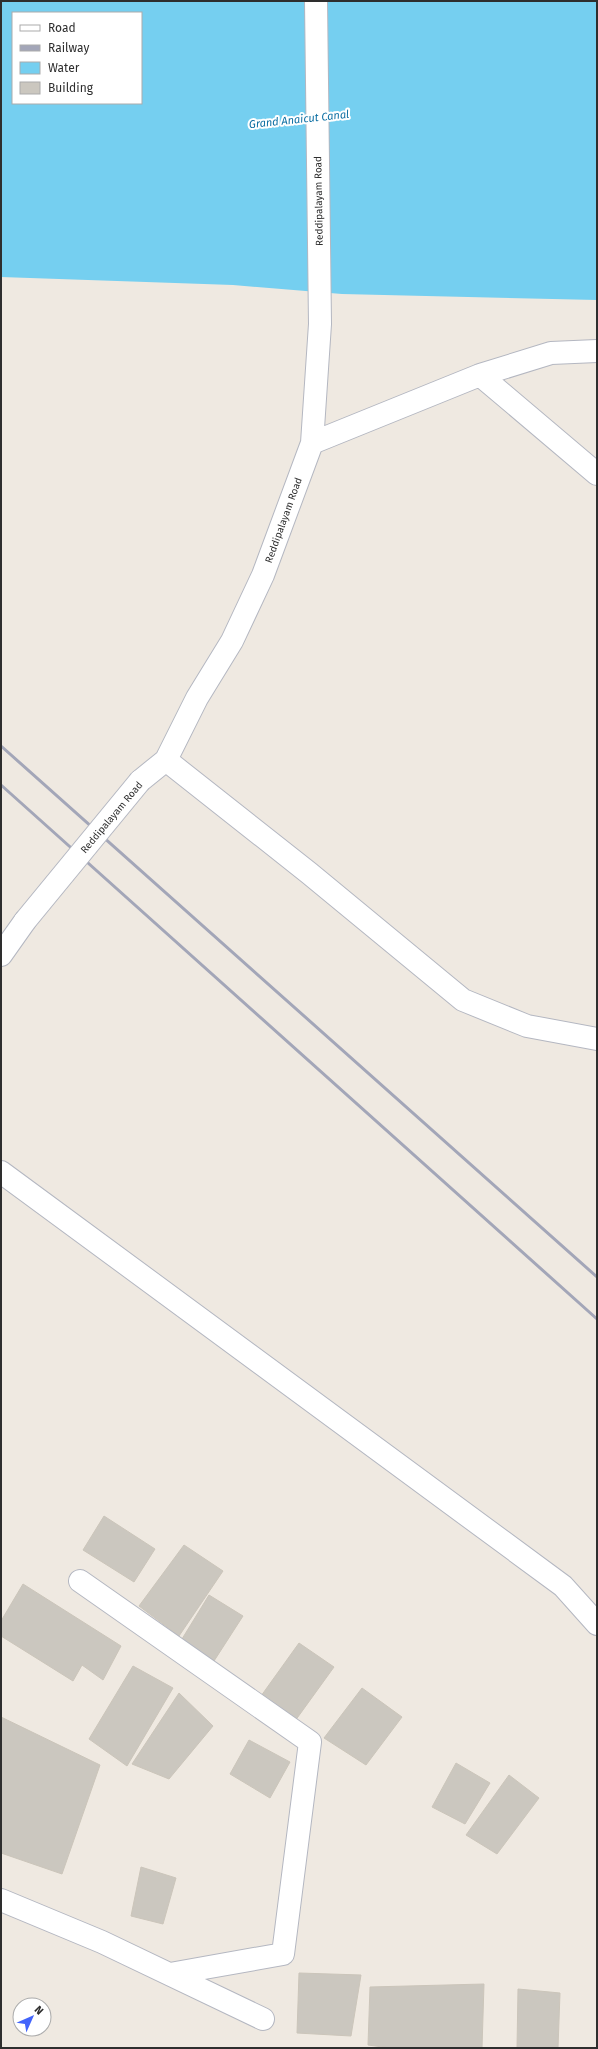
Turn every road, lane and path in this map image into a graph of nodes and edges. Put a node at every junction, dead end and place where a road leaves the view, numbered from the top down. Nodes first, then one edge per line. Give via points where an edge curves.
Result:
1 (316, 1) edge
2 (597, 351) edge
3 (480, 375) junction
4 (312, 443) junction
5 (597, 474) edge
6 (166, 760) junction
7 (1, 955) edge
8 (597, 1039) edge
9 (1, 1172) edge
10 (80, 1581) dead end
11 (597, 1624) edge
12 (1, 1900) edge
13 (170, 1974) junction
14 (263, 2019) dead end

1 - 4 street, Reddipalayam Road via 320,324
2 - 3 street via 551,353
3 - 4 street
3 - 5 street
4 - 6 street, Reddipalayam Road via 263,575 232,641 197,698
6 - 7 street, Reddipalayam Road, bridge via 140,781 25,921
6 - 8 street via 463,1000 527,1026
9 - 11 street via 562,1586
10 - 13 street via 310,1742 283,1954
12 - 13 street via 102,1942
13 - 14 street

